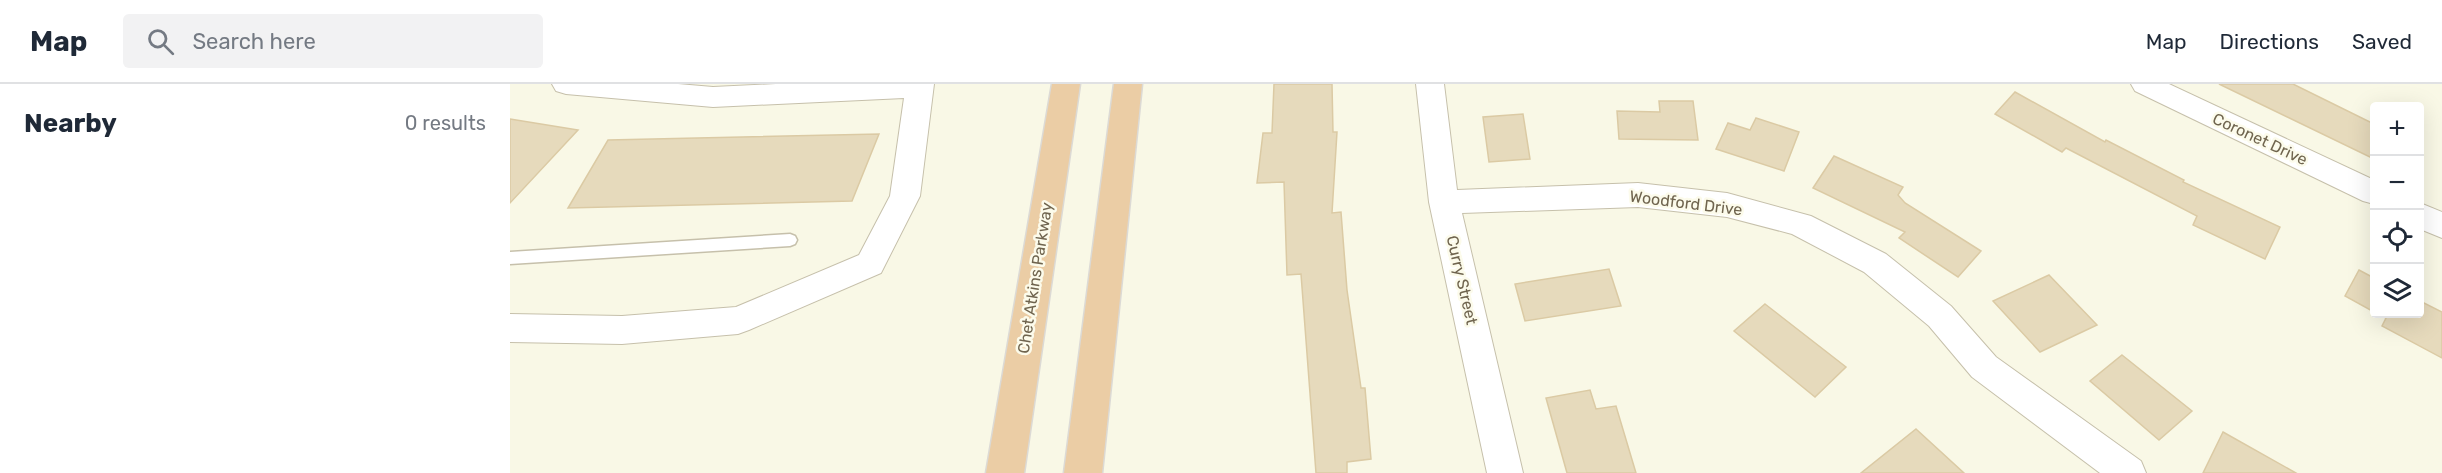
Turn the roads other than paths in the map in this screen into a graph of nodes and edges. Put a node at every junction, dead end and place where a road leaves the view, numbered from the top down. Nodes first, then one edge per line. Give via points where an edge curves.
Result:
1 (566, 84) edge
2 (1066, 84) edge
3 (1128, 84) edge
4 (1430, 84) edge
5 (2145, 84) edge
6 (919, 86) edge
7 (2370, 191) edge
8 (1444, 202) junction
9 (2424, 217) edge
10 (2442, 226) edge
11 (790, 240) dead end
12 (510, 257) edge
13 (510, 328) edge
14 (1005, 473) edge
15 (1083, 473) edge
16 (1505, 473) edge
17 (2128, 473) edge

1 - 6 street via 713,97
2 - 14 highway, Chet Atkins Parkway
3 - 15 highway
4 - 8 street, Curry Street
5 - 7 street, Coronet Drive
6 - 13 street via 905,196 870,264 738,320 622,330
8 - 16 street, Curry Street
8 - 17 street, Woodford Drive via 1638,195 1727,205 1800,224 1875,263 1940,316 1984,367
9 - 10 street
11 - 12 lane

